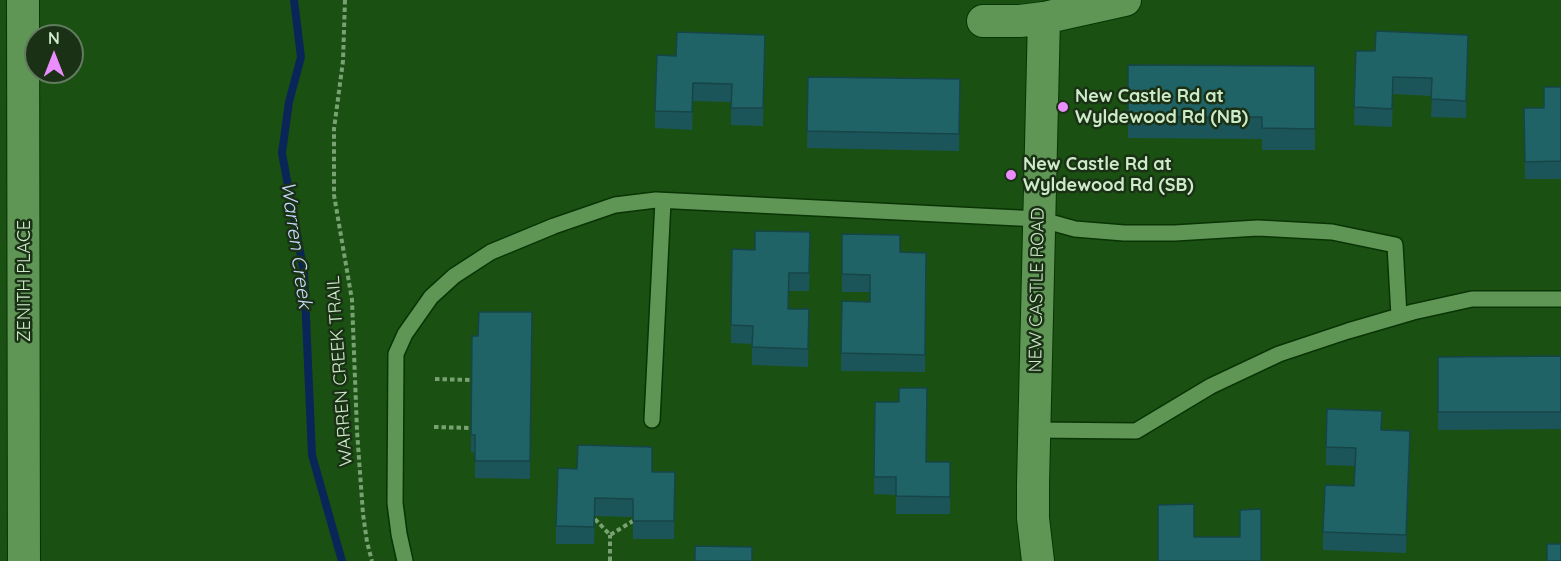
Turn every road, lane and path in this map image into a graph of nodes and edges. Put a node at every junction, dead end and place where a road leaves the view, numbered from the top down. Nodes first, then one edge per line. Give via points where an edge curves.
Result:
1 (23, 0) edge
2 (345, 0) edge
3 (1125, 0) edge
4 (1036, 13) edge
5 (982, 21) dead end
6 (663, 201) junction
7 (1039, 219) junction
8 (1561, 299) edge
9 (1399, 316) junction
10 (435, 379) dead end
11 (471, 380) edge
12 (652, 420) dead end
13 (434, 427) dead end
14 (471, 428) edge
15 (1034, 430) junction
16 (595, 519) edge
17 (633, 521) edge
18 (610, 535) junction
19 (24, 561) edge
20 (372, 561) edge
21 (405, 561) edge
22 (610, 561) edge
23 (1038, 561) edge

1 - 19 street, ZENITH PLACE
2 - 20 path, WARREN CREEK TRAIL via 344,61 334,129 334,195 352,300 363,514
3 - 4 street
4 - 5 street
4 - 7 street, NEW CASTLE ROAD
6 - 7 lane
6 - 12 lane
6 - 21 lane via 615,206 515,241 454,276 431,297 396,354 395,503
7 - 9 lane via 1075,229 1124,233 1269,229 1332,232 1395,245
7 - 15 street, NEW CASTLE ROAD
8 - 9 lane via 1472,299
9 - 15 lane via 1279,354 1211,386 1136,431
10 - 11 path
13 - 14 path
15 - 23 street, NEW CASTLE ROAD via 1033,518
16 - 18 path
17 - 18 path
18 - 22 path

